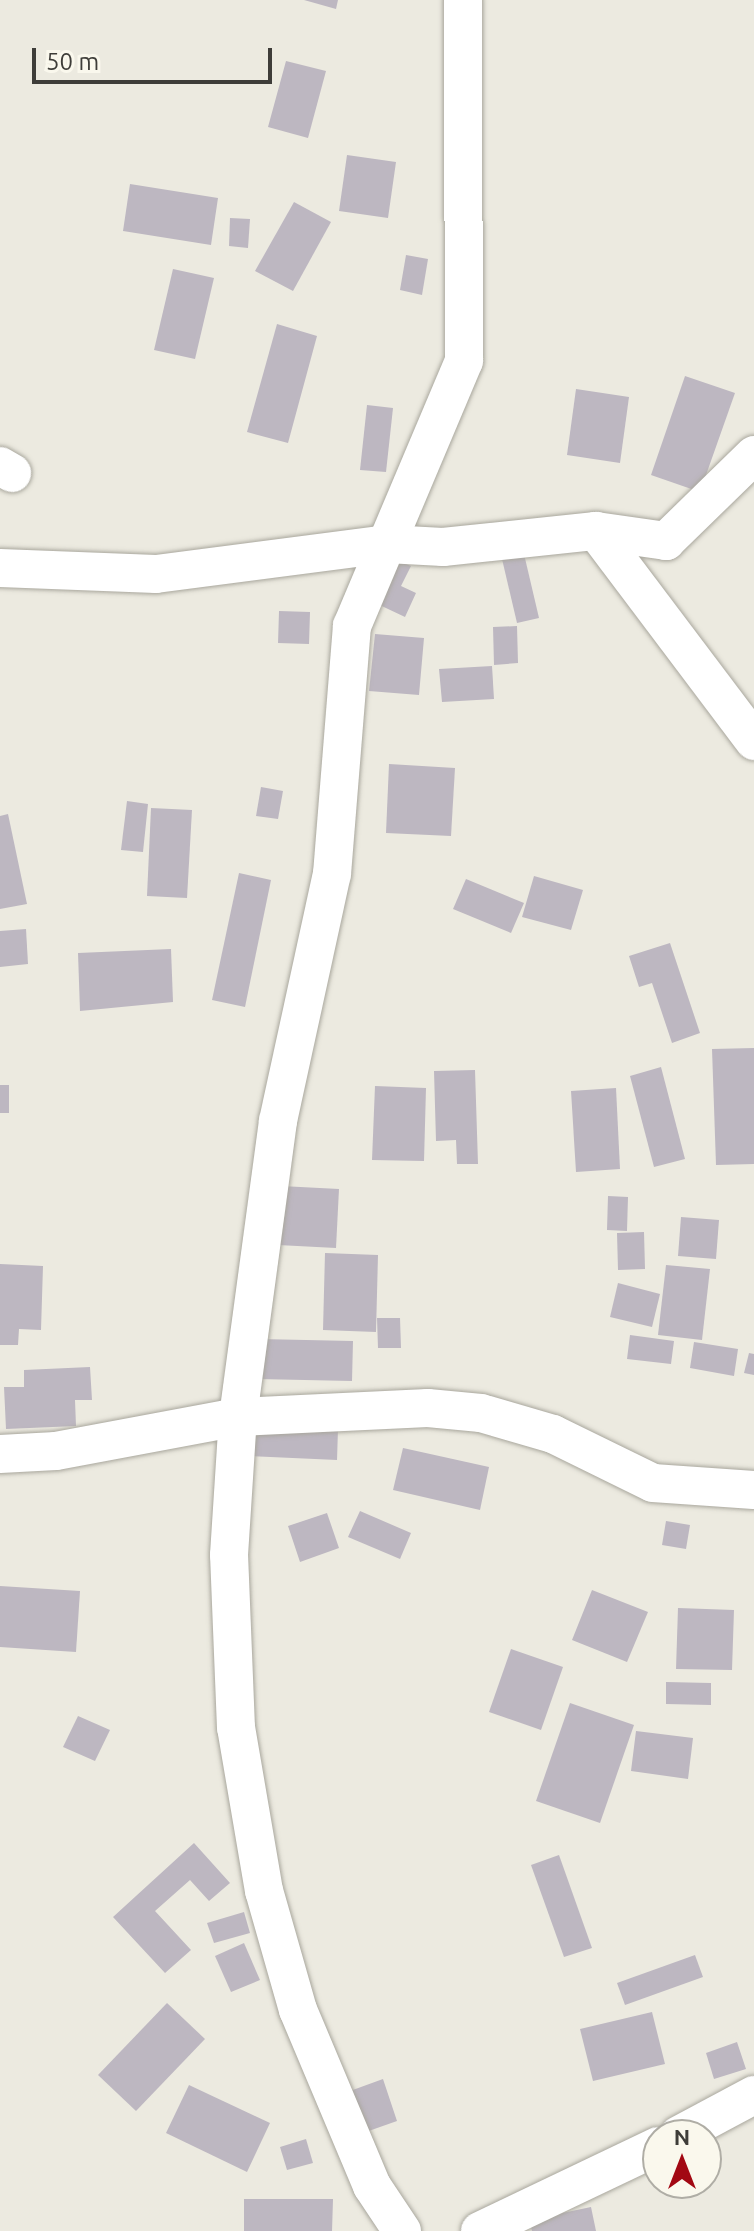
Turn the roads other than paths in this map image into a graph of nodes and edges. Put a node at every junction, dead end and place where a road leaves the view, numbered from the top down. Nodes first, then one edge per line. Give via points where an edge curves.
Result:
1 (463, 0) edge
2 (754, 455) edge
3 (596, 531) junction
4 (387, 544) junction
5 (0, 568) edge
6 (754, 741) edge
7 (238, 1417) junction
8 (0, 1454) edge
9 (754, 1490) edge
10 (754, 2095) edge
11 (709, 2119) edge
12 (642, 2154) edge
13 (402, 2231) edge
14 (480, 2231) edge

1 - 4 street via 464,361
2 - 3 street via 666,541
3 - 4 street via 443,547
3 - 6 street
4 - 5 street via 156,574
4 - 7 street via 352,626 332,874 278,1121
7 - 8 street via 56,1451
7 - 9 street via 377,1407 481,1413 553,1434 653,1483
7 - 13 street via 229,1555 236,1728 264,1891 298,2010 372,2186
10 - 11 street
12 - 14 street

